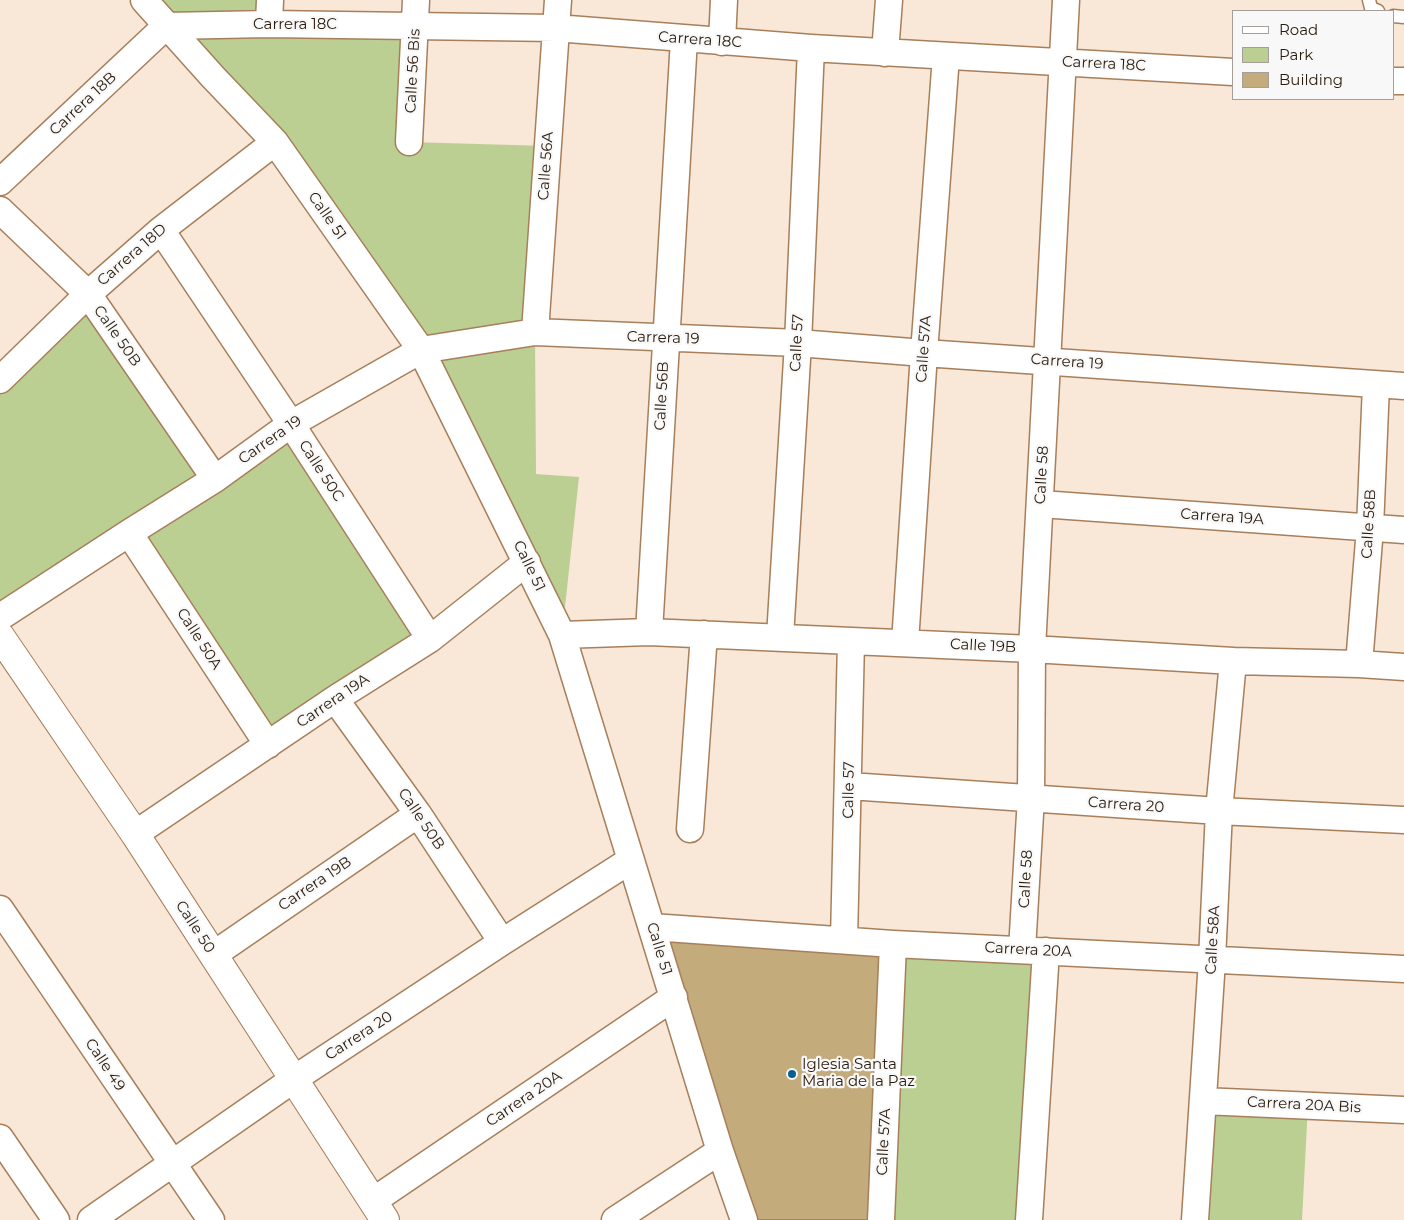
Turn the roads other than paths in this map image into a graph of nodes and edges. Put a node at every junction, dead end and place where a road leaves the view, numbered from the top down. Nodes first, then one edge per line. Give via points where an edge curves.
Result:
1 (144, 0) edge
2 (416, 0) edge
3 (558, 0) edge
4 (724, 0) edge
5 (888, 0) edge
6 (1066, 0) edge
7 (1370, 0) edge
8 (1376, 10) edge
9 (270, 12) edge
10 (166, 26) junction
11 (415, 26) junction
12 (556, 28) junction
13 (684, 39) junction
14 (722, 42) junction
15 (811, 48) junction
16 (885, 53) junction
17 (946, 56) junction
18 (1062, 62) junction
19 (1232, 72) edge
20 (275, 142) junction
21 (409, 142) dead end
22 (0, 182) edge
23 (0, 210) edge
24 (161, 230) junction
25 (88, 294) junction
26 (535, 332) junction
27 (665, 338) junction
28 (798, 343) junction
29 (421, 350) junction
30 (924, 354) junction
31 (1047, 361) junction
32 (0, 380) edge
33 (1376, 385) junction
34 (1404, 386) edge
35 (291, 424) junction
36 (216, 478) junction
37 (1041, 504) junction
38 (1370, 528) junction
39 (1404, 530) edge
40 (129, 533) junction
41 (527, 562) junction
42 (0, 617) edge
43 (649, 632) junction
44 (704, 634) junction
45 (562, 635) junction
46 (0, 636) edge
47 (780, 638) junction
48 (430, 639) junction
49 (852, 641) junction
50 (905, 643) junction
51 (1032, 649) junction
52 (1233, 661) junction
53 (1359, 664) junction
54 (1404, 667) edge
55 (335, 699) junction
56 (268, 745) junction
57 (849, 786) junction
58 (1031, 797) junction
59 (1220, 811) junction
60 (418, 814) junction
61 (1404, 820) edge
62 (690, 829) dead end
63 (134, 834) junction
64 (631, 860) junction
65 (0, 909) edge
66 (652, 927) junction
67 (844, 940) junction
68 (502, 942) junction
69 (893, 944) junction
70 (1034, 950) junction
71 (213, 955) junction
72 (1212, 960) junction
73 (1404, 970) edge
74 (674, 997) junction
75 (294, 1079) junction
76 (1203, 1100) junction
77 (1404, 1110) edge
78 (0, 1138) edge
79 (720, 1151) junction
80 (173, 1164) junction
81 (379, 1211) edge
82 (56, 1220) edge
83 (91, 1220) edge
84 (211, 1220) edge
85 (615, 1220) edge
86 (744, 1220) edge
87 (881, 1220) edge
88 (1029, 1220) edge
89 (1195, 1220) edge

1 - 10 street, Calle 51
2 - 11 street, Calle 56 Bis
3 - 12 street, Calle 56A
4 - 14 street
5 - 16 street
6 - 18 street, Calle 58
7 - 8 lane via 1371,8
9 - 10 street, Carrera 18C
9 - 11 street, Carrera 18C
10 - 20 street, Calle 51
10 - 22 street, Carrera 18B
11 - 12 street, Carrera 18C
11 - 21 street, Calle 56 Bis
12 - 13 street, Carrera 18C
12 - 26 street, Calle 56A
13 - 14 street, Carrera 18C
13 - 27 street, Calle 56B
14 - 15 street, Carrera 18C
15 - 16 street, Carrera 18C
15 - 28 street, Calle 57
16 - 17 street, Carrera 18C
17 - 18 street, Carrera 18C
17 - 30 street, Calle 57A
18 - 19 street, Carrera 18C
18 - 31 street, Calle 58
20 - 24 street, Carrera 18D
20 - 29 street, Calle 51
23 - 25 street, Calle 50B
24 - 25 street, Carrera 18D
24 - 35 street, Calle 50C
25 - 32 street, Carrera 18D
25 - 36 street, Calle 50B
26 - 27 street, Carrera 19
26 - 29 street, Carrera 19
27 - 28 street, Carrera 19
27 - 43 street, Calle 56B
28 - 30 street, Carrera 19
28 - 47 street, Calle 57
29 - 35 street, Carrera 19
29 - 41 street, Calle 51
30 - 31 street, Carrera 19
30 - 50 street, Calle 57A
31 - 33 street, Carrera 19
31 - 37 street, Calle 58
33 - 34 street, Carrera 19
33 - 38 street, Calle 58B
35 - 36 street, Carrera 19
35 - 48 street, Calle 50C
36 - 40 street, Carrera 19
37 - 38 street, Carrera 19A
37 - 51 street, Calle 58
38 - 39 street, Carrera 19A
38 - 53 street, Calle 58B
40 - 42 street, Carrera 19
40 - 56 street, Calle 50A
41 - 45 street, Calle 51
41 - 48 street, Carrera 19A
43 - 44 street, Calle 19B
43 - 45 street, Calle 19B
44 - 47 street, Calle 19B
44 - 62 street
45 - 64 street, Calle 51
46 - 63 street, Calle 50
47 - 49 street, Calle 19B
48 - 55 street, Carrera 19A
49 - 50 street, Calle 19B
49 - 57 street, Calle 57
50 - 51 street, Calle 19B
51 - 52 street, Calle 19B
51 - 58 street, Calle 58
52 - 53 street, Calle 19B
52 - 59 street, Calle 58A
53 - 54 street, Calle 19B
55 - 56 street, Carrera 19A
55 - 60 street, Calle 50B
56 - 63 street, Carrera 19A
57 - 58 street, Carrera 20
57 - 67 street, Calle 57
58 - 59 street, Carrera 20
58 - 70 street, Calle 58
59 - 61 street, Carrera 20
59 - 72 street, Calle 58A
60 - 68 street, Calle 50B
60 - 71 street, Carrera 19B
63 - 71 street, Calle 50
64 - 66 street, Calle 51
64 - 68 street, Carrera 20
65 - 80 street, Calle 49
66 - 67 street, Carrera 20A
66 - 74 street, Calle 51
67 - 69 street, Carrera 20A
68 - 75 street, Carrera 20
69 - 70 street, Carrera 20A
69 - 87 street, Calle 57A
70 - 72 street, Carrera 20A
70 - 88 street, Calle 58
71 - 75 street, Calle 50
72 - 73 street, Carrera 20A
72 - 76 street, Calle 58A
74 - 79 street, Calle 51
74 - 81 street, Carrera 20A
75 - 80 street, Carrera 20
75 - 81 street, Calle 50
76 - 77 street, Carrera 20A Bis
76 - 89 street, Calle 58A
78 - 82 street
79 - 85 street
79 - 86 street, Calle 51
80 - 83 street, Carrera 20
80 - 84 street, Calle 49

